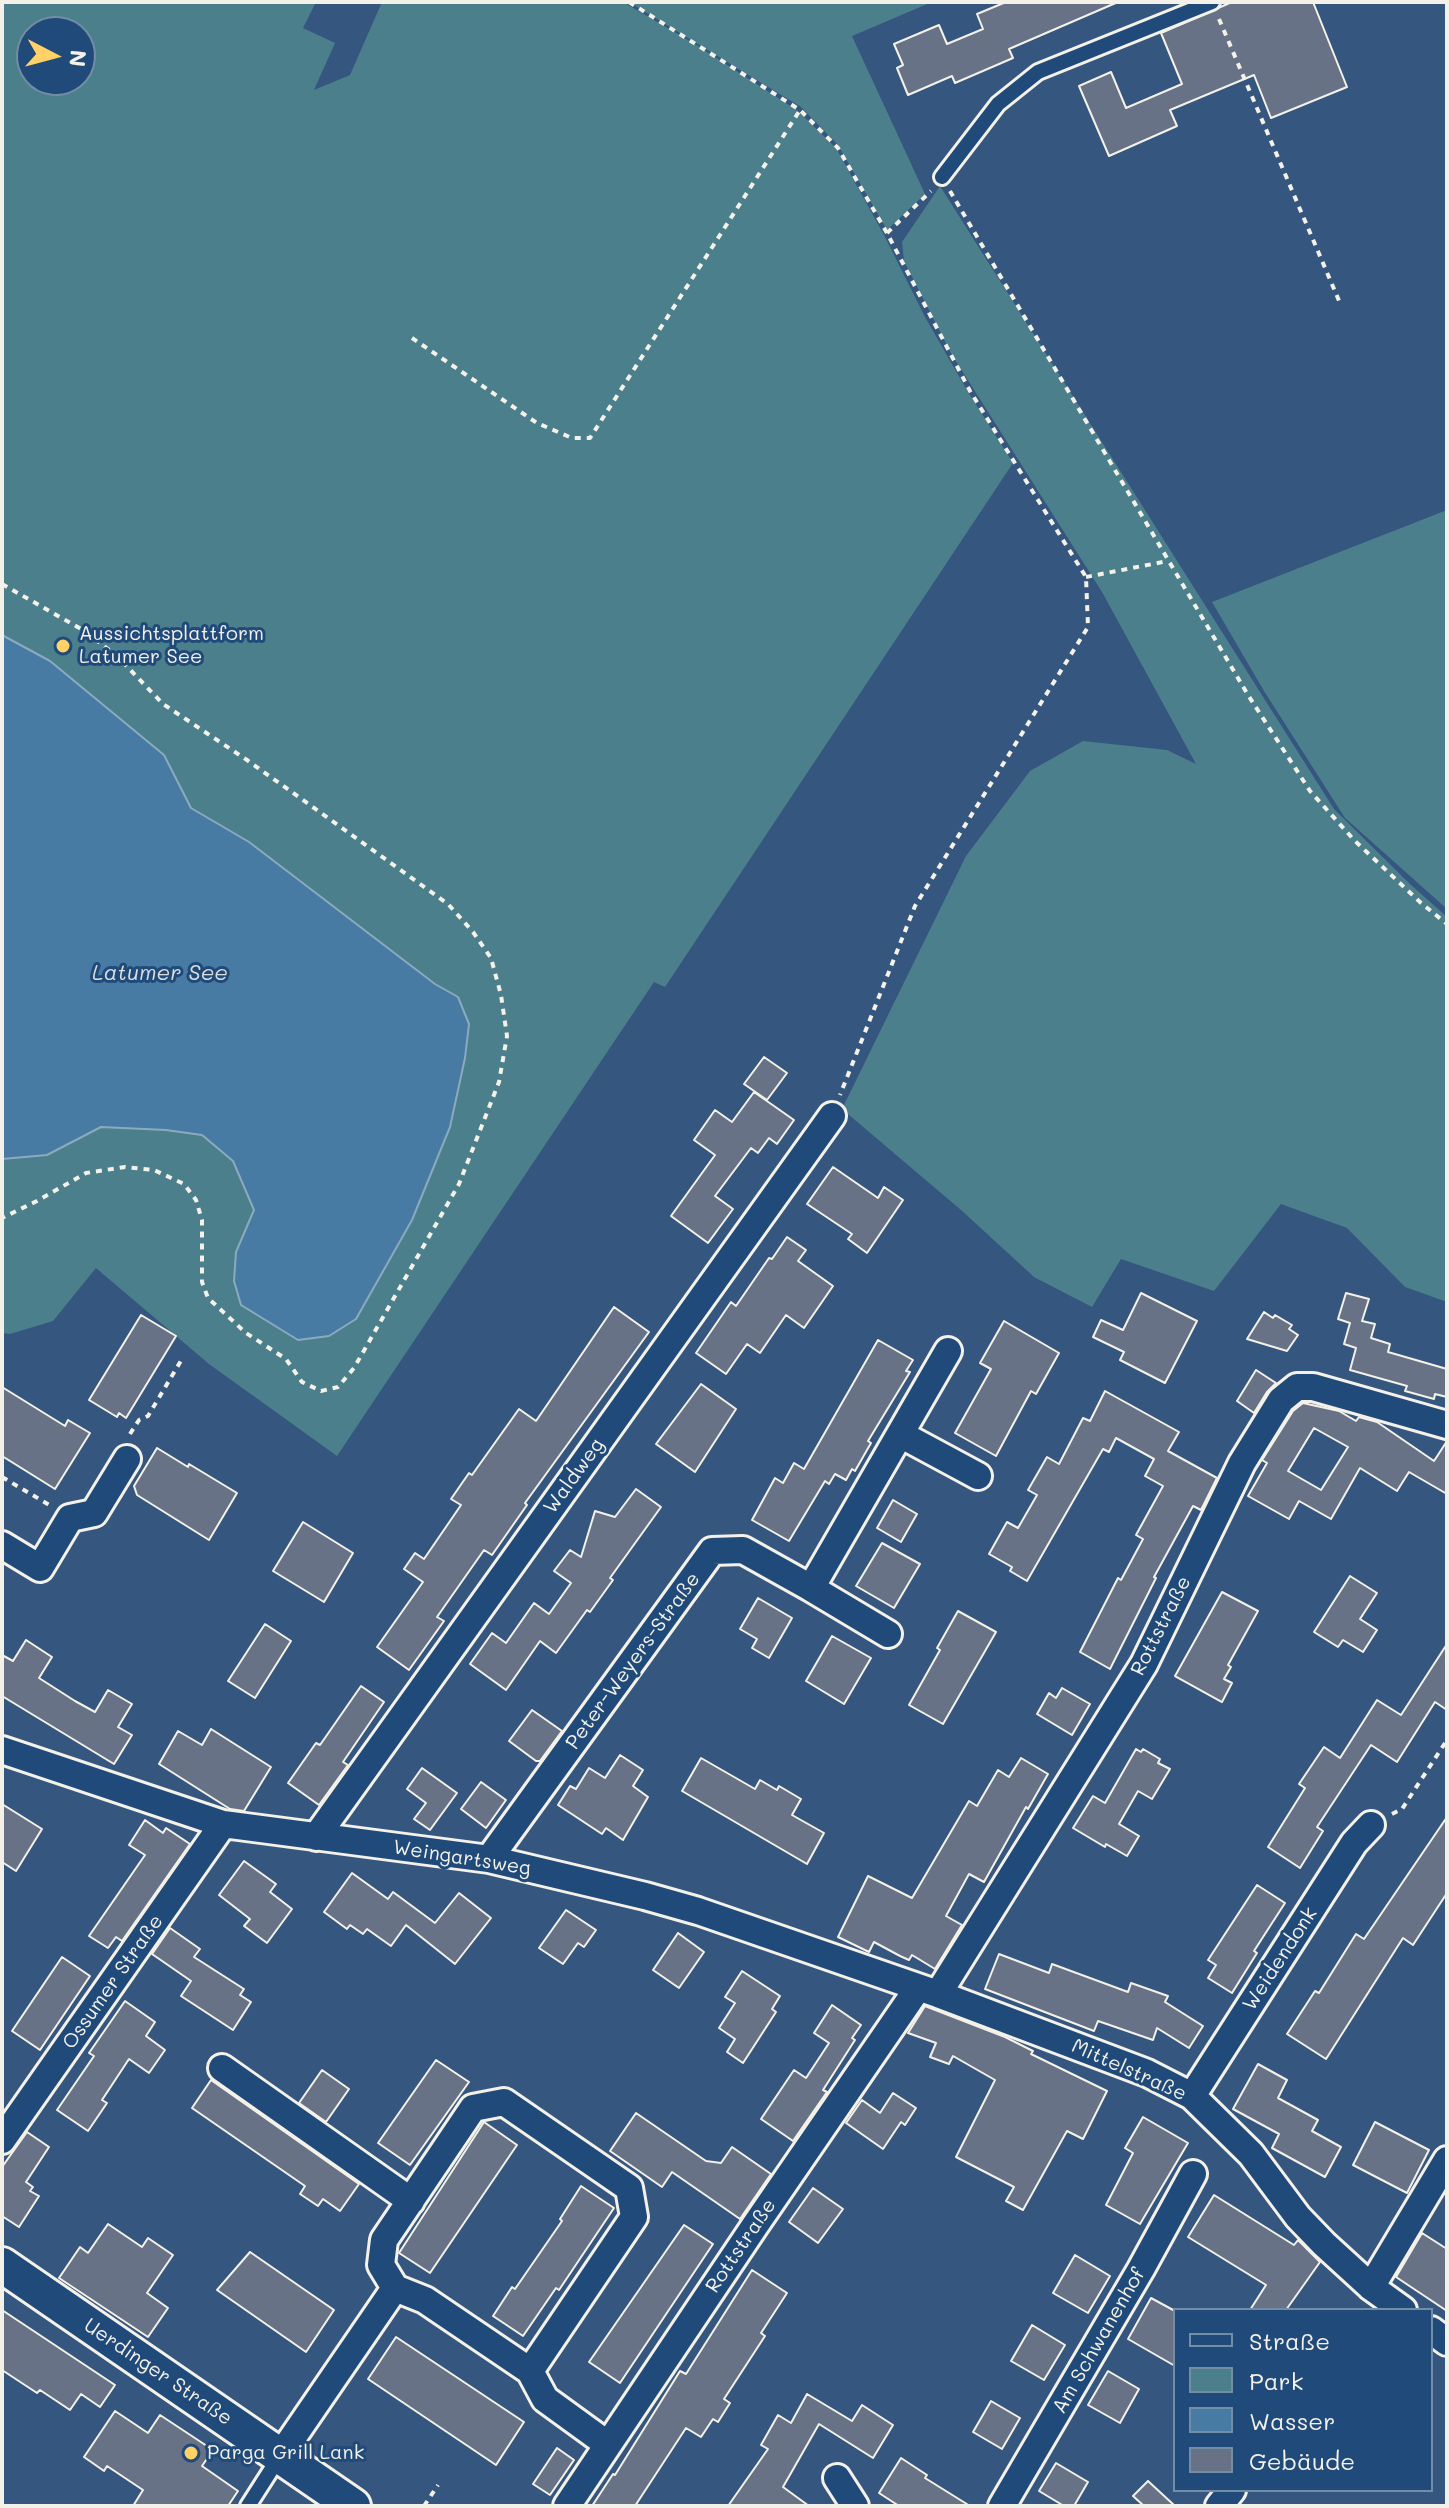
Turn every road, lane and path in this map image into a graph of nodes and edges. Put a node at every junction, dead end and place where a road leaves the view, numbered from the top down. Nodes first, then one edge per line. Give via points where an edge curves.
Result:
1 (629, 2) edge
2 (1212, 2) edge
3 (800, 110) junction
4 (942, 177) junction
5 (887, 233) junction
6 (1340, 303) dead end
7 (412, 338) dead end
8 (1168, 561) junction
9 (1086, 577) junction
10 (2, 584) edge
11 (1447, 924) edge
12 (832, 1116) joint
13 (2, 1218) edge
14 (948, 1351) dead end
15 (182, 1359) dead end
16 (1447, 1425) edge
17 (900, 1434) junction
18 (124, 1447) joint
19 (978, 1476) dead end
20 (2, 1477) edge
21 (70, 1518) junction
22 (2, 1545) edge
23 (811, 1588) junction
24 (888, 1634) dead end
25 (1447, 1740) edge
26 (2, 1750) edge
27 (223, 1824) junction
28 (1371, 1825) joint
29 (316, 1837) junction
30 (489, 1859) junction
31 (928, 1991) junction
32 (222, 2068) dead end
33 (1192, 2096) junction
34 (2, 2140) edge
35 (1447, 2160) edge
36 (1193, 2174) dead end
37 (411, 2201) junction
38 (2, 2265) edge
39 (1371, 2287) junction
40 (395, 2288) junction
41 (1400, 2308) edge
42 (530, 2371) junction
43 (607, 2444) junction
44 (280, 2456) junction
45 (837, 2478) dead end
46 (438, 2485) dead end
47 (248, 2506) edge
48 (353, 2506) edge
49 (424, 2506) edge
50 (567, 2506) edge
51 (855, 2506) edge
52 (1002, 2506) edge

1 - 3 path
2 - 4 lane via 1038,72 998,104
2 - 6 path
3 - 5 path via 838,148
3 - 7 path via 590,438 572,438 537,423
4 - 5 path
4 - 8 path
5 - 9 path via 970,391
8 - 9 path
8 - 11 path via 1310,791 1355,841
9 - 12 path via 1088,627 915,906
10 - 13 path via 81,629 116,655 163,704 448,904 491,958 507,1036 499,1082 459,1184 354,1368 338,1387 321,1391 302,1382 286,1359 246,1333 208,1298 202,1282 202,1220 184,1184 154,1170 125,1167 86,1173
12 - 29 street, Waldweg
14 - 17 street
15 - 18 path
16 - 31 street, Rottstraße via 1313,1387 1297,1387 1281,1400 1242,1463 1144,1664
17 - 19 street
17 - 23 street
18 - 21 street via 94,1513
20 - 21 path
21 - 22 street via 40,1568
23 - 24 street, Peter-Weyers-Straße
23 - 30 street, Peter-Weyers-Straße via 743,1550 712,1551
25 - 28 path via 1402,1809
26 - 27 street, Weingartsweg
27 - 29 street, Weingartsweg
27 - 34 street, Ossumer Straße
28 - 33 street, Weidendonk via 1354,1843
29 - 30 street, Weingartsweg
30 - 31 street, Weingartsweg via 698,1911
31 - 33 street, Mittelstraße via 1147,2073
31 - 43 street, Rottstraße
32 - 37 street
33 - 39 street, Mittelstraße via 1251,2154 1298,2217
35 - 39 street
36 - 52 street, Am Schwanenhof
37 - 40 street via 384,2240 381,2265
37 - 42 street via 473,2108 504,2102 629,2188 634,2217
38 - 44 street, Uerdinger Straße
39 - 41 street, Mittelstraße
40 - 42 street via 425,2300
40 - 44 street
42 - 43 street via 545,2399
43 - 50 street, Rottstraße
44 - 47 lane
44 - 48 street, Uerdinger Straße
45 - 51 street
46 - 49 path

